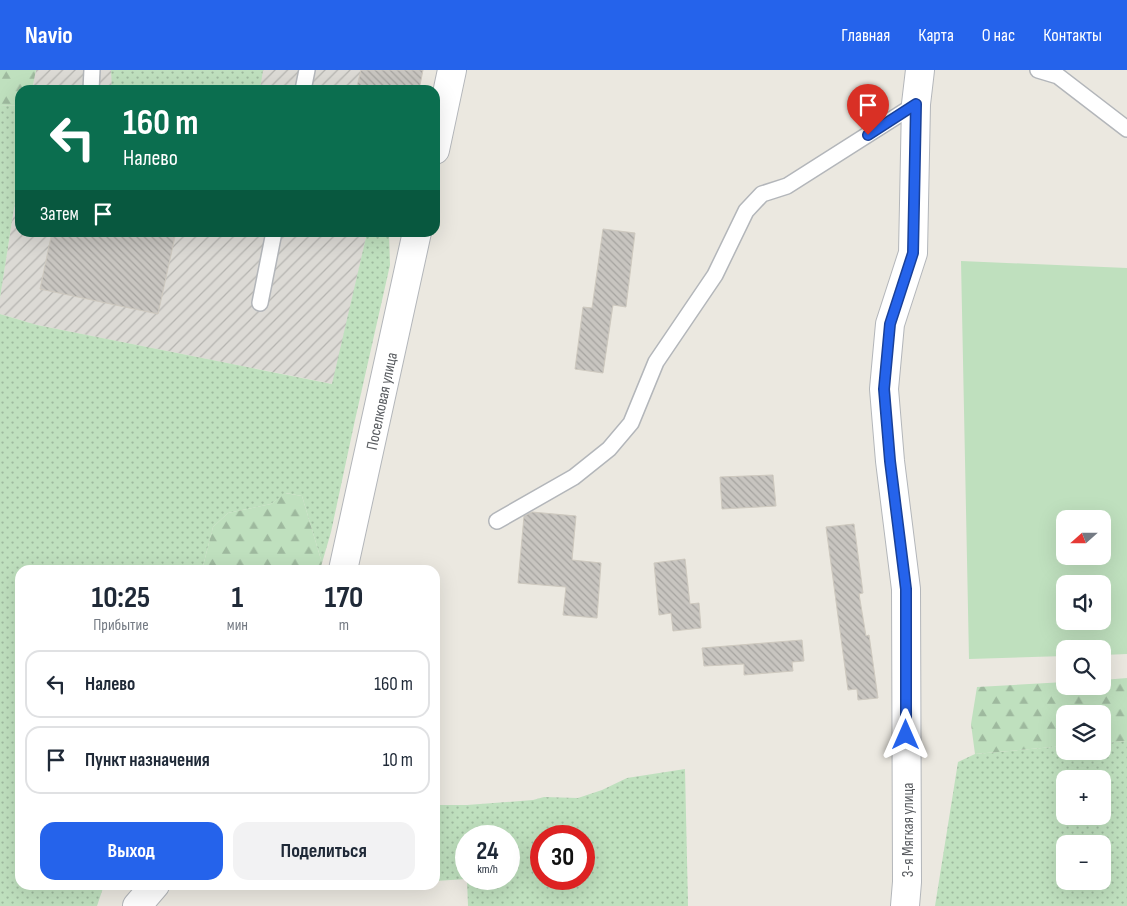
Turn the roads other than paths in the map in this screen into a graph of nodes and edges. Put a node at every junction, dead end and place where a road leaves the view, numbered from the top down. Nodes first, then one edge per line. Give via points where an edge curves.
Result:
1 (92, 70) edge
2 (307, 70) edge
3 (452, 70) edge
4 (920, 70) edge
5 (1038, 70) edge
6 (91, 85) edge
7 (304, 85) edge
8 (916, 104) junction
9 (440, 126) edge
10 (1127, 129) edge
11 (273, 237) edge
12 (416, 237) edge
13 (260, 302) dead end
14 (497, 521) dead end
15 (344, 565) edge
16 (150, 890) edge
17 (136, 906) edge
18 (905, 906) edge

1 - 6 lane
2 - 7 lane
3 - 9 street
4 - 8 street
5 - 10 lane via 1058,76
8 - 14 lane via 787,186 762,194 746,211 715,275 656,362 631,423 609,449 574,477
8 - 18 street, 3-я Мягкая улица via 913,253 890,324 884,389 906,589
11 - 13 lane
12 - 15 street, Поселковая улица
16 - 17 street

